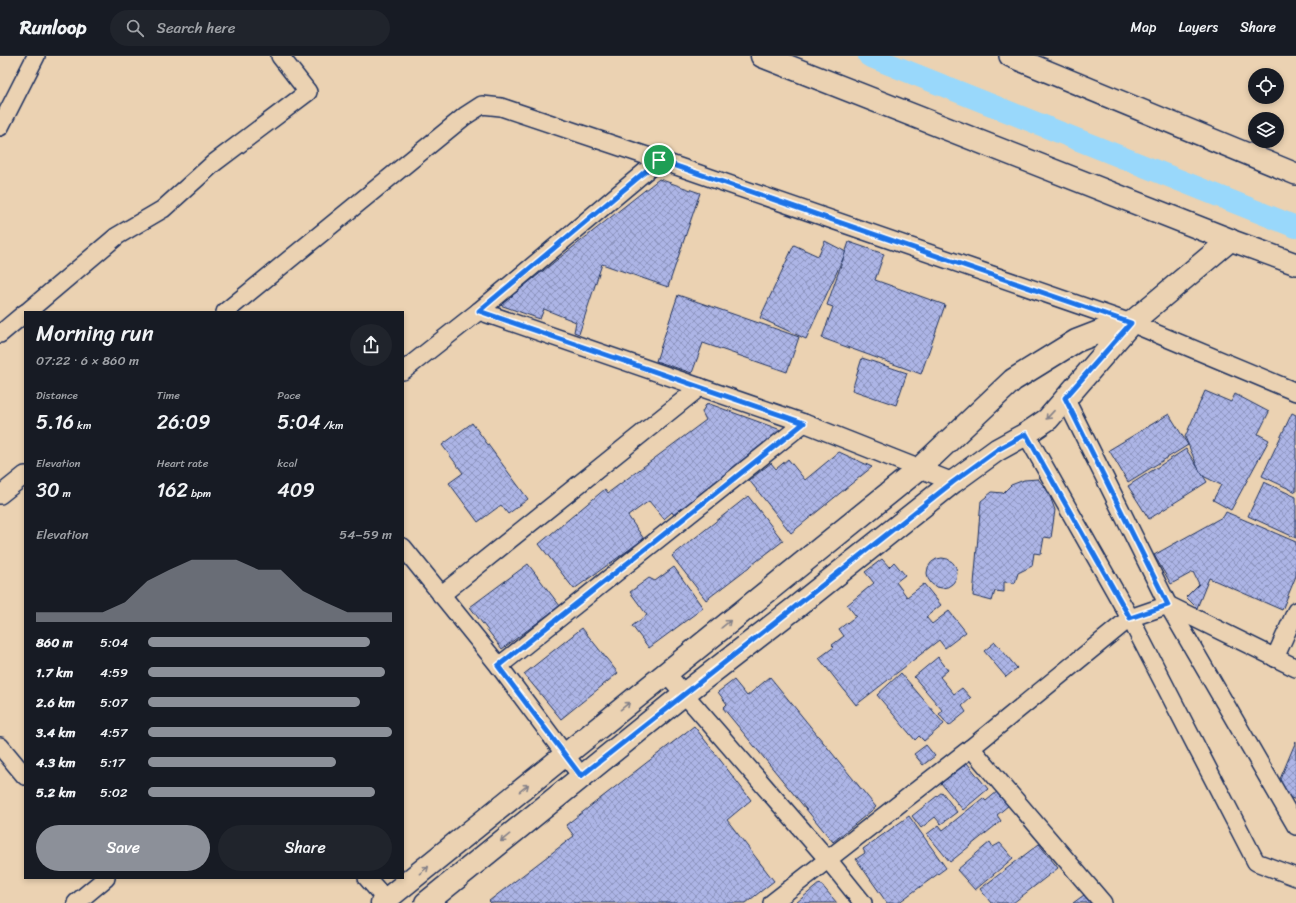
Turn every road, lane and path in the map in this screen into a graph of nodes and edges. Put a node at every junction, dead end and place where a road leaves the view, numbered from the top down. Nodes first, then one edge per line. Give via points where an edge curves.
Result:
1 (36, 56) edge
2 (280, 56) edge
3 (762, 56) edge
4 (1010, 56) edge
5 (0, 127) edge
6 (659, 160) junction
7 (1296, 174) edge
8 (1230, 240) junction
9 (1296, 264) edge
10 (28, 311) edge
11 (226, 311) edge
12 (479, 311) junction
13 (24, 315) edge
14 (1131, 323) junction
15 (0, 334) edge
16 (404, 370) edge
17 (700, 387) junction
18 (1296, 392) edge
19 (1065, 398) junction
20 (804, 423) junction
21 (1026, 434) junction
22 (920, 468) junction
23 (24, 476) edge
24 (953, 482) junction
25 (0, 495) edge
26 (404, 548) edge
27 (441, 595) junction
28 (1168, 605) junction
29 (1296, 611) edge
30 (1130, 618) junction
31 (1275, 658) junction
32 (498, 666) junction
33 (1296, 668) edge
34 (666, 673) junction
35 (684, 694) junction
36 (0, 746) edge
37 (971, 748) junction
38 (565, 755) junction
39 (24, 775) edge
40 (581, 776) junction
41 (1296, 826) edge
42 (827, 860) junction
43 (1296, 877) edge
44 (105, 879) edge
45 (368, 879) edge
46 (386, 902) edge
47 (76, 903) edge
48 (426, 903) edge
49 (772, 903) edge
50 (863, 903) edge
51 (1103, 903) edge

1 - 5 street
2 - 10 street via 308,92 214,163 163,209 117,236
3 - 8 main road
4 - 7 street
6 - 11 street via 501,107 482,104
6 - 12 street
6 - 14 street
8 - 9 street
8 - 14 main road
12 - 16 street
12 - 17 street
13 - 15 street
14 - 18 street
14 - 19 main road
14 - 22 main road via 1076,341 1013,380
17 - 20 street
17 - 27 street
19 -> 21 main road via 1048,419
19 - 28 street
20 - 22 street
20 - 32 street
21 - 24 main road via 997,450
21 - 30 street
22 - 24 street
34 -> 22 main road
23 - 25 street
24 - 35 main road
26 - 27 street
27 - 32 street
28 - 30 street
28 - 31 street
28 - 41 street
29 - 31 street
30 - 37 street
30 - 43 street via 1256,862
31 - 33 street
32 - 38 street
34 - 35 street
38 -> 34 main road
35 - 40 main road
35 - 42 street
36 - 39 street
37 - 42 street
37 - 51 street
38 - 40 street
46 -> 38 main road
40 -> 48 main road
42 - 49 street
42 - 50 street
44 - 47 street
45 - 46 street

